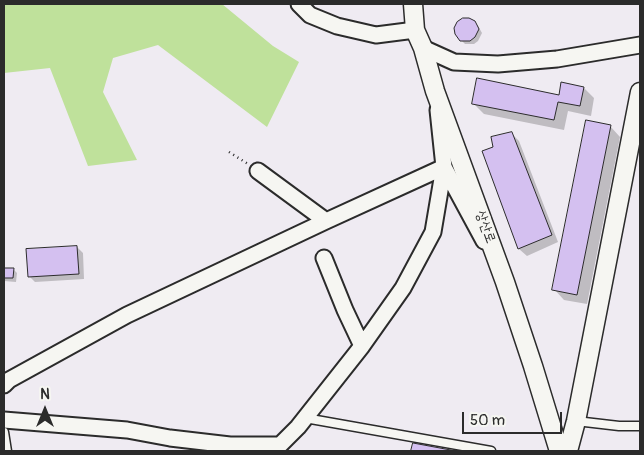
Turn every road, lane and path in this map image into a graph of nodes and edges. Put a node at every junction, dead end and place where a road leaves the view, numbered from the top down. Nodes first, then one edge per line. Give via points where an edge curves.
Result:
1 (298, 4) edge
2 (413, 4) edge
3 (415, 30) junction
4 (640, 45) edge
5 (423, 48) junction
6 (436, 91) junction
7 (640, 92) edge
8 (229, 152) dead end
9 (444, 167) junction
10 (258, 171) joint
11 (326, 221) junction
12 (324, 258) dead end
13 (505, 282) junction
14 (362, 346) junction
15 (4, 385) edge
16 (305, 418) junction
17 (4, 420) edge
18 (576, 421) junction
19 (640, 426) edge
20 (4, 432) edge
21 (276, 449) edge
22 (7, 451) edge
23 (492, 451) edge
24 (559, 451) edge
25 (568, 451) edge

1 - 3 street via 310,15 337,26 376,35
2 - 3 street, 상산로
3 - 5 street, 상산로
4 - 5 street via 557,59 498,64 454,62
5 - 6 street, 상산로
6 - 9 street
6 - 13 street, 상산로
7 - 18 street
8 - 10 path
9 - 11 street
9 - 13 street
9 - 14 street via 433,232 403,288
10 - 11 street
11 - 15 street via 127,315
12 - 14 street
13 - 24 street, 상산로
14 - 16 street
16 - 21 street
16 - 23 lane
17 - 21 street via 127,430
18 - 19 lane
18 - 25 street
20 - 22 lane

